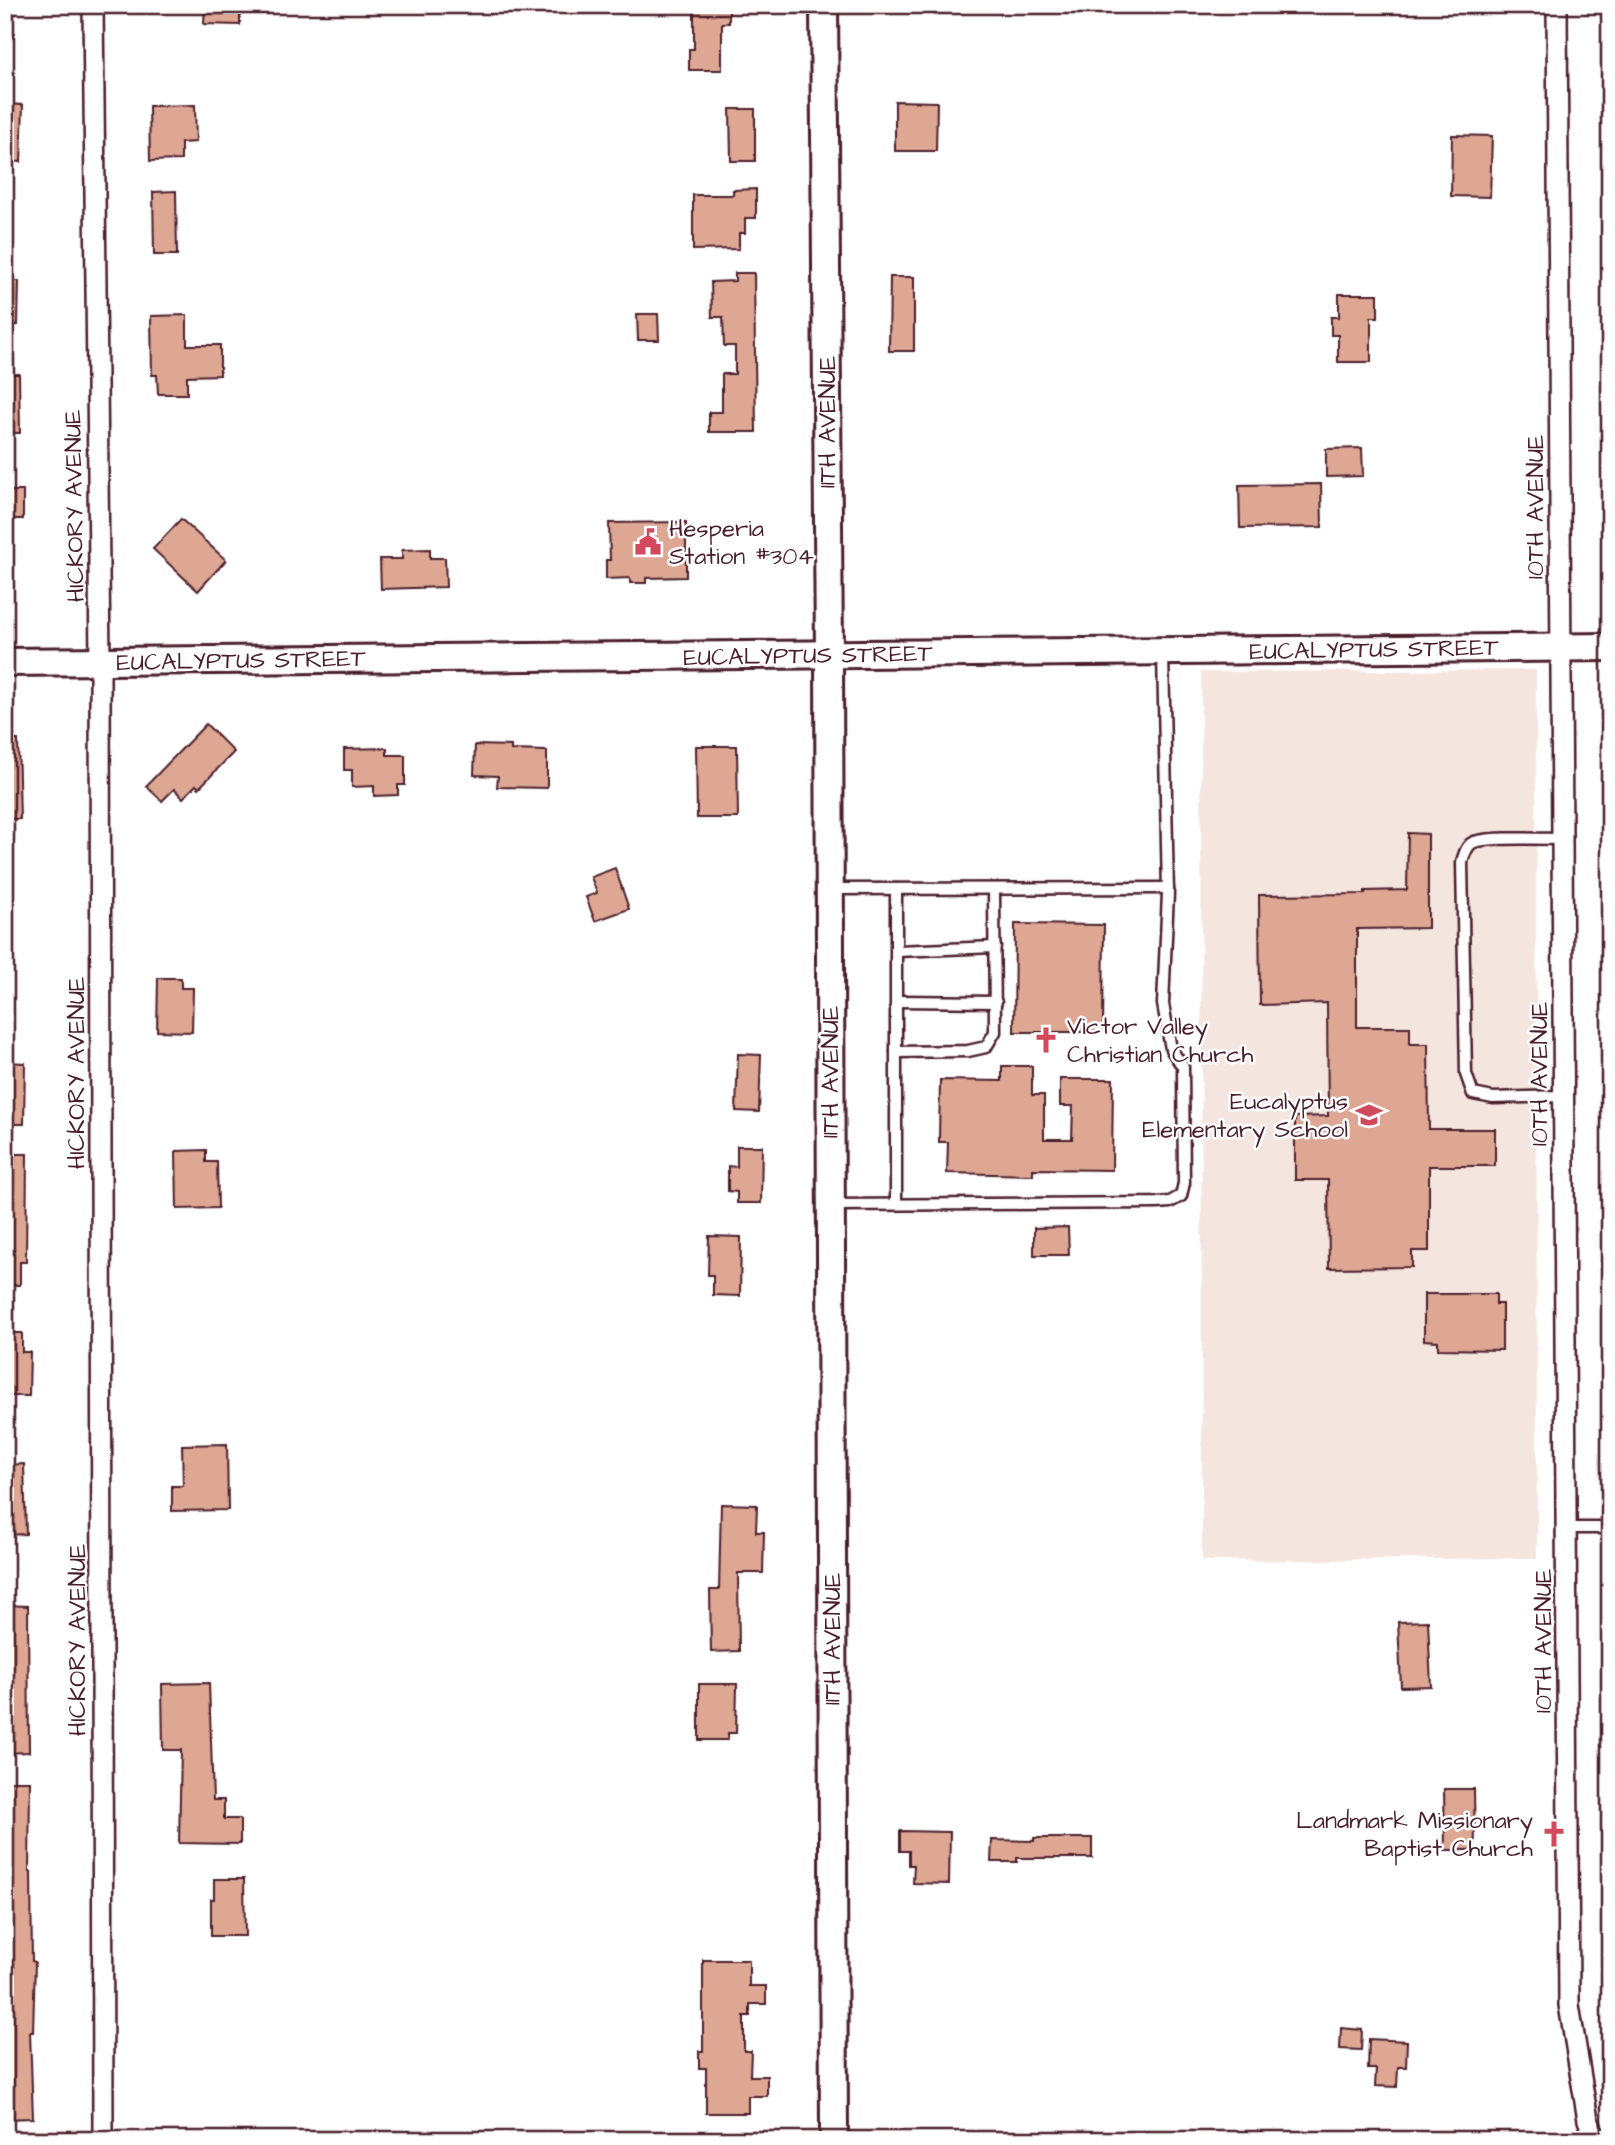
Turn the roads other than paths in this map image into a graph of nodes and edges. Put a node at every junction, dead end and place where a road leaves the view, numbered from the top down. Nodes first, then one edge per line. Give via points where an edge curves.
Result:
1 (93, 5) edge
2 (824, 5) edge
3 (1558, 5) edge
4 (1560, 647) junction
5 (1610, 647) edge
6 (1163, 651) junction
7 (829, 654) junction
8 (100, 661) junction
9 (5, 662) edge
10 (1562, 839) junction
11 (1168, 888) junction
12 (830, 889) junction
13 (896, 889) junction
14 (994, 889) junction
15 (995, 947) junction
16 (897, 951) junction
17 (897, 1001) junction
18 (996, 1002) junction
19 (896, 1052) junction
20 (1563, 1096) junction
21 (831, 1205) junction
22 (896, 1205) junction
23 (1566, 1528) junction
24 (1610, 1528) edge
25 (103, 2140) edge
26 (834, 2140) edge
27 (1597, 2140) edge

1 - 8 street, HICKORY AVENUE
2 - 7 main road, 11TH AVENUE
3 - 4 street, 10TH AVENUE
4 - 5 main road, EUCALYPTUS STREET
4 - 6 main road, EUCALYPTUS STREET
4 - 10 street, 10TH AVENUE
6 - 7 main road, EUCALYPTUS STREET
6 - 11 lane
7 - 8 main road, EUCALYPTUS STREET
7 - 12 main road, 11TH AVENUE
8 - 9 main road, EUCALYPTUS STREET
8 - 25 street, HICKORY AVENUE
10 - 20 street, 10TH AVENUE
10 - 20 lane via 1485,840 1472,843 1462,862 1469,1086 1473,1094 1493,1098
11 - 14 lane
11 - 22 lane via 1163,1004 1171,1049 1183,1067 1181,1196 1157,1203
12 - 13 lane
12 - 21 main road, 11TH AVENUE
13 - 14 lane
13 - 16 lane
14 - 15 lane
15 - 16 lane
15 - 18 lane
16 - 17 lane
17 - 18 lane
17 - 19 lane
18 - 19 lane via 995,1032 986,1047
19 - 22 lane
20 - 23 street, 10TH AVENUE
21 - 22 lane
21 - 26 main road, 11TH AVENUE
23 - 24 lane
23 - 27 street, 10TH AVENUE via 1569,2005 1588,2120

